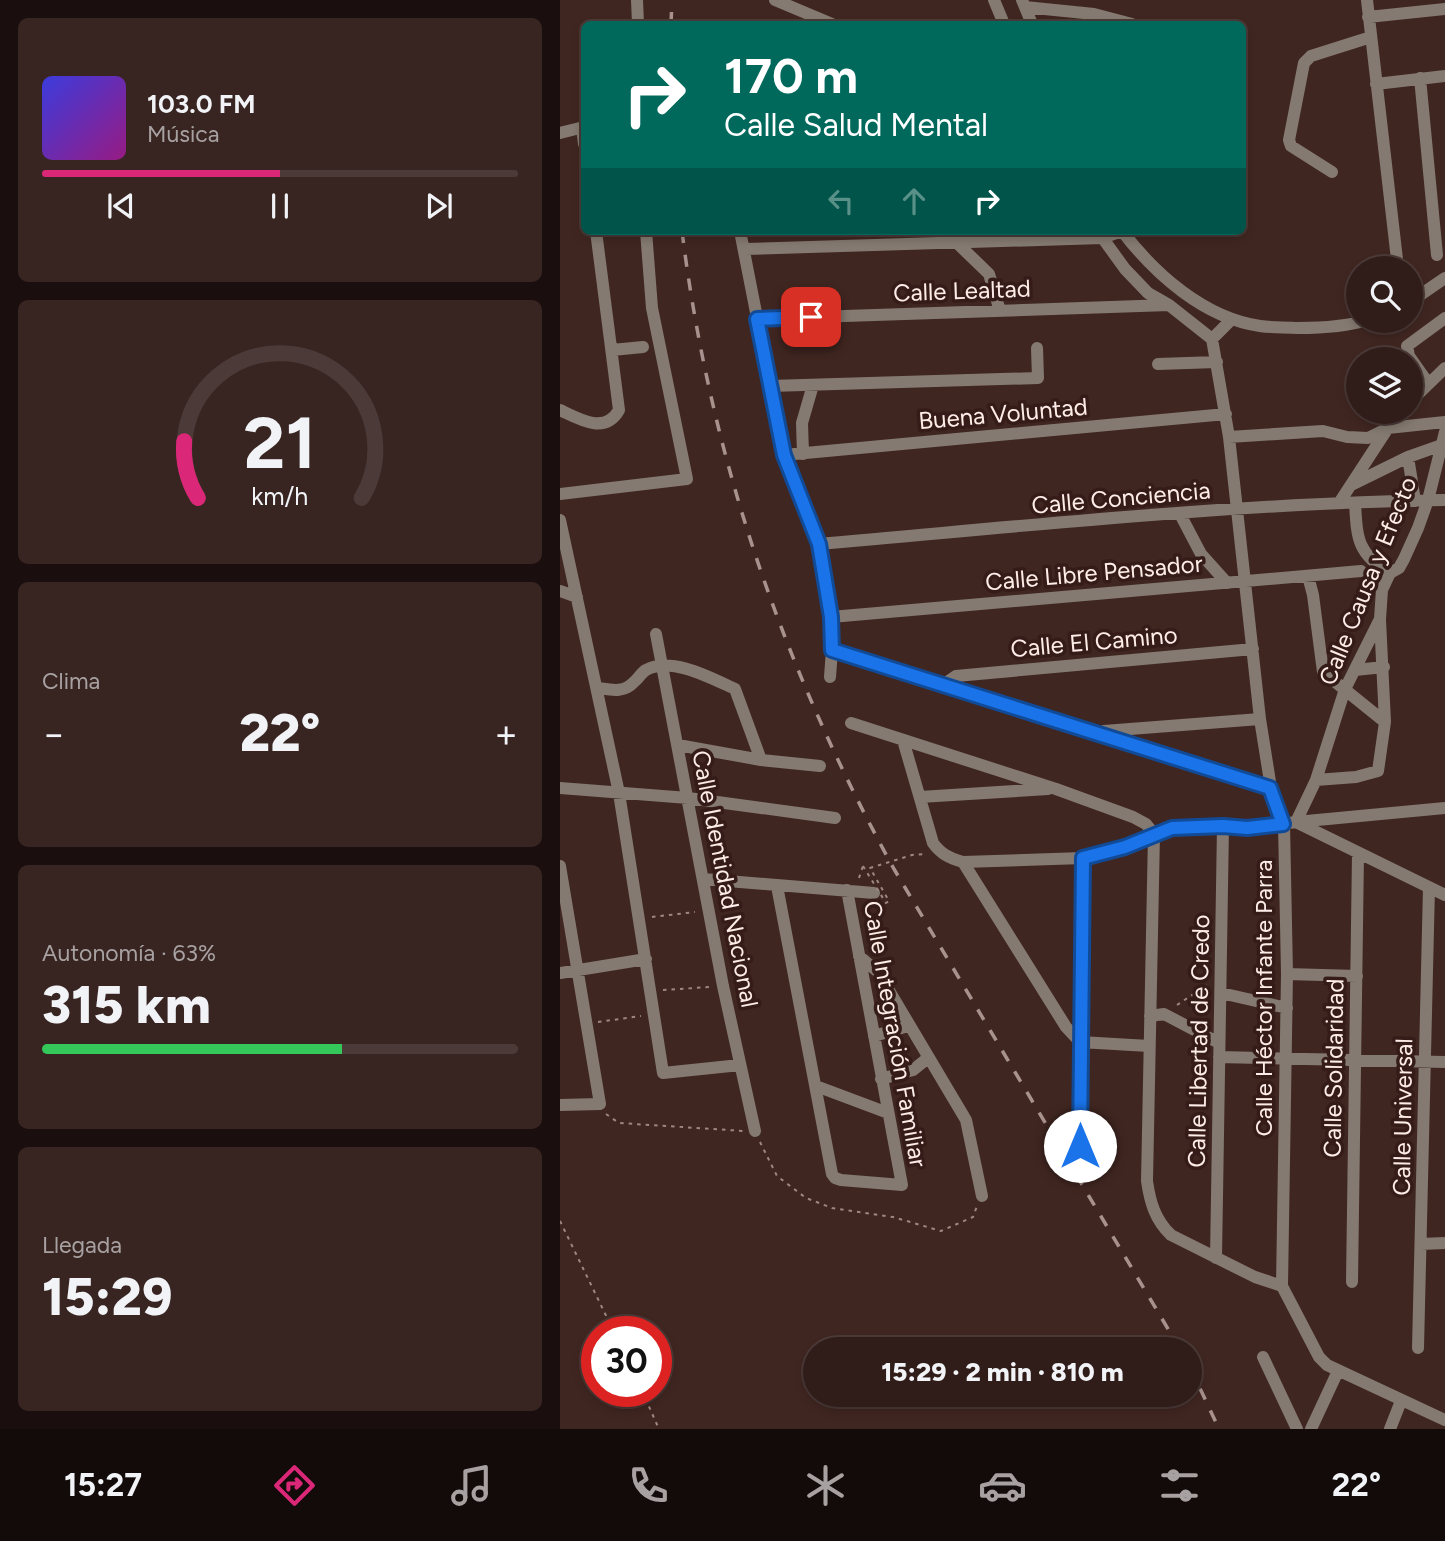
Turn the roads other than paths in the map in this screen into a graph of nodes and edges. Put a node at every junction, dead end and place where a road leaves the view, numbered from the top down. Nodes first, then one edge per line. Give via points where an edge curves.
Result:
1 (638, 0) edge
2 (775, 0) edge
3 (994, 0) edge
4 (1367, 0) edge
5 (1023, 3) edge
6 (1445, 9) edge
7 (1368, 17) junction
8 (638, 21) edge
9 (825, 21) edge
10 (1003, 21) edge
11 (1031, 21) edge
12 (1121, 21) edge
13 (1371, 37) junction
14 (1445, 76) edge
15 (1420, 78) junction
16 (1376, 84) junction
17 (581, 128) edge
18 (560, 133) edge
19 (1332, 172) dead end
20 (1440, 216) edge
21 (597, 235) edge
22 (646, 235) edge
23 (741, 235) edge
24 (1100, 235) edge
25 (1125, 235) edge
26 (957, 243) junction
27 (744, 249) junction
28 (1437, 255) dead end
29 (1397, 256) edge
30 (1445, 278) edge
31 (1423, 293) edge
32 (1169, 305) junction
33 (1000, 311) junction
34 (1445, 318) edge
35 (757, 319) junction
36 (1232, 319) junction
37 (1346, 323) edge
38 (1212, 339) junction
39 (643, 347) dead end
40 (1037, 348) dead end
41 (612, 350) junction
42 (1217, 362) junction
43 (1158, 364) dead end
44 (1445, 368) edge
45 (1428, 383) junction
46 (813, 385) junction
47 (770, 386) junction
48 (1423, 388) edge
49 (560, 410) edge
50 (1226, 415) junction
51 (1445, 422) edge
52 (1391, 424) edge
53 (1388, 428) junction
54 (1229, 437) junction
55 (1444, 441) edge
56 (803, 454) junction
57 (784, 455) junction
58 (1408, 457) junction
59 (1348, 486) junction
60 (560, 494) edge
61 (1422, 500) junction
62 (1445, 500) edge
63 (1339, 503) junction
64 (1355, 503) junction
65 (1236, 509) junction
66 (1180, 514) junction
67 (560, 520) edge
68 (819, 544) junction
69 (1361, 571) dead end
70 (1390, 573) junction
71 (1308, 576) junction
72 (1245, 581) junction
73 (1227, 583) junction
74 (560, 591) edge
75 (578, 597) junction
76 (831, 617) junction
77 (1380, 619) junction
78 (656, 634) dead end
79 (1253, 649) junction
80 (832, 650) junction
81 (662, 665) junction
82 (1384, 667) junction
83 (1355, 670) junction
84 (830, 677) dead end
85 (943, 685) junction
86 (598, 688) junction
87 (1345, 689) junction
88 (1260, 719) junction
89 (1385, 722) junction
90 (851, 723) dead end
91 (1097, 732) junction
92 (904, 740) junction
93 (678, 745) junction
94 (761, 760) junction
95 (820, 765) dead end
96 (1316, 780) junction
97 (560, 788) edge
98 (1270, 788) junction
99 (1055, 789) junction
100 (620, 793) junction
101 (920, 797) junction
102 (688, 799) junction
103 (1445, 808) edge
104 (835, 818) dead end
105 (1290, 823) junction
106 (1223, 826) junction
107 (1154, 834) junction
108 (1358, 854) junction
109 (1083, 858) junction
110 (963, 862) junction
111 (560, 866) edge
112 (703, 879) junction
113 (777, 886) junction
114 (1429, 887) junction
115 (852, 890) junction
116 (874, 892) dead end
117 (1445, 895) edge
118 (859, 956) junction
119 (646, 959) junction
120 (577, 969) junction
121 (560, 973) edge
122 (1287, 974) junction
123 (1357, 976) junction
124 (1221, 993) junction
125 (1287, 1008) junction
126 (1150, 1016) junction
127 (908, 1026) junction
128 (874, 1036) junction
129 (1080, 1042) junction
130 (1219, 1043) junction
131 (1149, 1046) junction
132 (1219, 1057) junction
133 (1287, 1057) junction
134 (928, 1058) junction
135 (1355, 1059) junction
136 (1425, 1062) junction
137 (1445, 1062) edge
138 (740, 1065) junction
139 (881, 1079) junction
140 (816, 1086) junction
141 (560, 1105) edge
142 (888, 1112) junction
143 (755, 1131) road end
144 (1080, 1146) dead end
145 (982, 1196) road end
146 (1445, 1243) edge
147 (1421, 1244) junction
148 (1216, 1258) junction
149 (1352, 1282) dead end
150 (1282, 1286) junction
151 (1418, 1348) dead end
152 (1263, 1357) dead end
153 (1338, 1371) junction
154 (1402, 1401) junction
155 (1445, 1420) edge
156 (1297, 1429) edge
157 (1311, 1429) edge
158 (1390, 1429) edge

1 - 8 street
2 - 9 street
3 - 10 street
4 - 7 street
5 - 11 street
5 - 12 street
6 - 7 street
7 - 13 street
13 - 16 street
13 - 19 street via 1311,56 1304,63 1289,140 1291,146
14 - 15 street
15 - 16 street
15 - 20 street
16 - 29 street
17 - 18 street
20 - 28 street
21 - 41 street
22 - 60 street via 652,308 687,479
23 - 27 street
24 - 26 street
24 - 32 street via 1148,293
25 - 36 street via 1161,275
26 - 27 street
26 - 33 street via 989,274
27 - 35 street
30 - 31 street
32 - 33 street, Calle Lealtad
32 - 38 street
33 - 35 street, Calle Lealtad
34 - 45 street via 1407,346
35 - 47 street
36 - 37 street via 1259,326 1315,328
36 - 38 street
38 - 42 street, Calle Héctor Infante Parra
39 - 41 street
40 - 46 street via 1038,378
41 - 49 street via 619,410 615,418 588,423
42 - 43 street
42 - 50 street, Calle Héctor Infante Parra
44 - 45 street
45 - 48 street
46 - 47 street
46 - 56 street via 802,423
47 - 57 street
50 - 54 street, Calle Héctor Infante Parra
50 - 56 street, Buena Voluntad
51 - 53 street
52 - 53 street
53 - 54 street via 1368,438 1323,430
53 - 59 street
54 - 65 street, Calle Héctor Infante Parra
55 - 58 street
55 - 61 street, Calle Causa y Efecto
56 - 57 street, Buena Voluntad
57 - 68 street
58 - 59 street
58 - 61 street
59 - 63 street
61 - 62 street, Calle Conciencia
61 - 64 street, Calle Conciencia
61 - 70 street, Calle Causa y Efecto via 1404,559
63 - 64 street, Calle Conciencia
63 - 65 street, Calle Conciencia
64 - 70 street via 1357,538 1365,554
65 - 66 street, Calle Conciencia
65 - 72 street, Calle Héctor Infante Parra
66 - 68 street, Calle Conciencia
66 - 73 street via 1201,554
67 - 75 street
68 - 76 street
69 - 71 street, Calle Libre Pensador
70 - 77 street, Calle Causa y Efecto via 1382,590
71 - 72 street, Calle Libre Pensador
71 - 87 street via 1324,672
72 - 73 street, Calle Libre Pensador
72 - 79 street, Calle Héctor Infante Parra
73 - 76 street, Calle Libre Pensador
74 - 75 street
75 - 86 street
76 - 80 street
77 - 82 street
77 - 83 street, Calle Causa y Efecto
78 - 81 street, Calle Identidad Nacional
79 - 85 street, Calle El Camino via 956,676
79 - 88 street, Calle Héctor Infante Parra
80 - 84 street
80 - 85 street
81 - 86 street via 644,671 627,688
81 - 93 street, Calle Identidad Nacional
81 - 94 street via 698,672 735,689
82 - 83 street
82 - 89 street
83 - 87 street, Calle Causa y Efecto
85 - 91 street
86 - 100 street
87 - 89 street
87 - 96 street, Calle Causa y Efecto
88 - 91 street
88 - 98 street, Calle Héctor Infante Parra
89 - 96 street via 1378,771
90 - 92 street
91 - 98 street
92 - 99 street
92 - 101 street
93 - 94 street
93 - 102 street, Calle Identidad Nacional
94 - 95 street
96 - 105 street, Calle Causa y Efecto
97 - 100 street
98 - 105 street, Calle Héctor Infante Parra
99 - 101 street
99 - 107 street via 1133,817
100 - 102 street
100 - 119 street
101 - 110 street via 933,843 950,859
102 - 104 street
102 - 112 street, Calle Identidad Nacional
103 - 105 street
105 - 106 street
105 - 108 street
105 - 122 street, Calle Héctor Infante Parra
106 - 107 street via 1172,828
106 - 124 street, Calle Libertad de Credo
107 - 109 street
107 - 126 street
108 - 114 street
108 - 123 street, Calle Solidaridad
109 - 110 street
109 - 129 street
110 - 129 street via 1066,1027
111 - 120 street
112 - 113 street
112 - 138 street, Calle Identidad Nacional
113 - 115 street
113 - 140 street
114 - 117 street
114 - 136 street, Calle Universal
115 - 116 street
115 - 118 street, Calle Integración Familiar
118 - 127 street via 877,972
118 - 128 street, Calle Integración Familiar
119 - 120 street
119 - 138 street via 663,1073
120 - 121 street
120 - 141 street via 600,1104
122 - 123 street
122 - 125 street, Calle Héctor Infante Parra
123 - 135 street, Calle Solidaridad
124 - 125 street
124 - 130 street, Calle Libertad de Credo
125 - 133 street, Calle Héctor Infante Parra
126 - 130 street via 1164,1014
126 - 131 street
127 - 128 street
127 - 134 street
128 - 139 street, Calle Integración Familiar
129 - 131 street
129 - 144 street
130 - 132 street, Calle Libertad de Credo
131 - 148 street via 1147,1181 1153,1209 1171,1235
132 - 133 street
132 - 148 street, Calle Libertad de Credo
133 - 135 street
133 - 150 street, Calle Héctor Infante Parra
134 - 139 street via 913,1070
134 - 145 street via 966,1120
135 - 136 street
135 - 149 street, Calle Solidaridad
136 - 137 street
136 - 147 street, Calle Universal
138 - 143 street, Calle Identidad Nacional
139 - 142 street, Calle Integración Familiar
140 - 142 street
140 - 142 street, Calle Integración Familiar via 835,1178 902,1185
146 - 147 street
147 - 151 street, Calle Universal
148 - 150 street
150 - 153 street via 1319,1357
152 - 156 street
153 - 154 street
153 - 157 street
154 - 155 street
154 - 158 street

